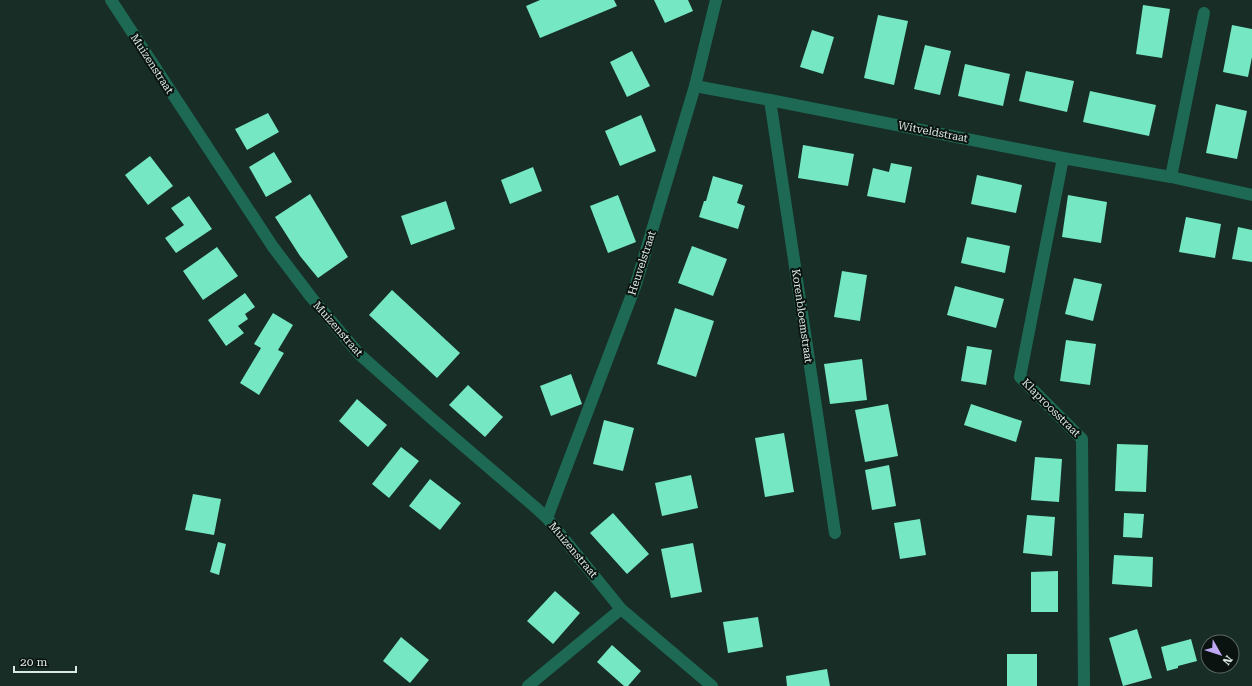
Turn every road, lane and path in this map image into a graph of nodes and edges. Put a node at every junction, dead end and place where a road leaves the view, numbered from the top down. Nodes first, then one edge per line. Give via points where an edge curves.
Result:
1 (111, 0) edge
2 (716, 0) edge
3 (1204, 13) dead end
4 (695, 86) junction
5 (770, 100) junction
6 (1063, 158) junction
7 (1171, 177) junction
8 (1252, 195) edge
9 (547, 518) junction
10 (835, 533) dead end
11 (622, 609) junction
12 (528, 686) edge
13 (712, 686) edge
14 (1084, 686) edge

1 - 9 street, Muizenstraat via 273,247 311,297 359,354
2 - 4 street, Heuvelstraat
3 - 7 street
4 - 5 street, Witveldstraat
4 - 9 street, Heuvelstraat via 636,284
5 - 6 street, Witveldstraat
5 - 10 street, Korenbloemstraat
6 - 7 street, Witveldstraat
6 - 14 street, Klaproosstraat via 1020,377 1082,439
7 - 8 street, Witveldstraat
9 - 11 street, Muizenstraat
11 - 12 street
11 - 13 street, Muizenstraat

